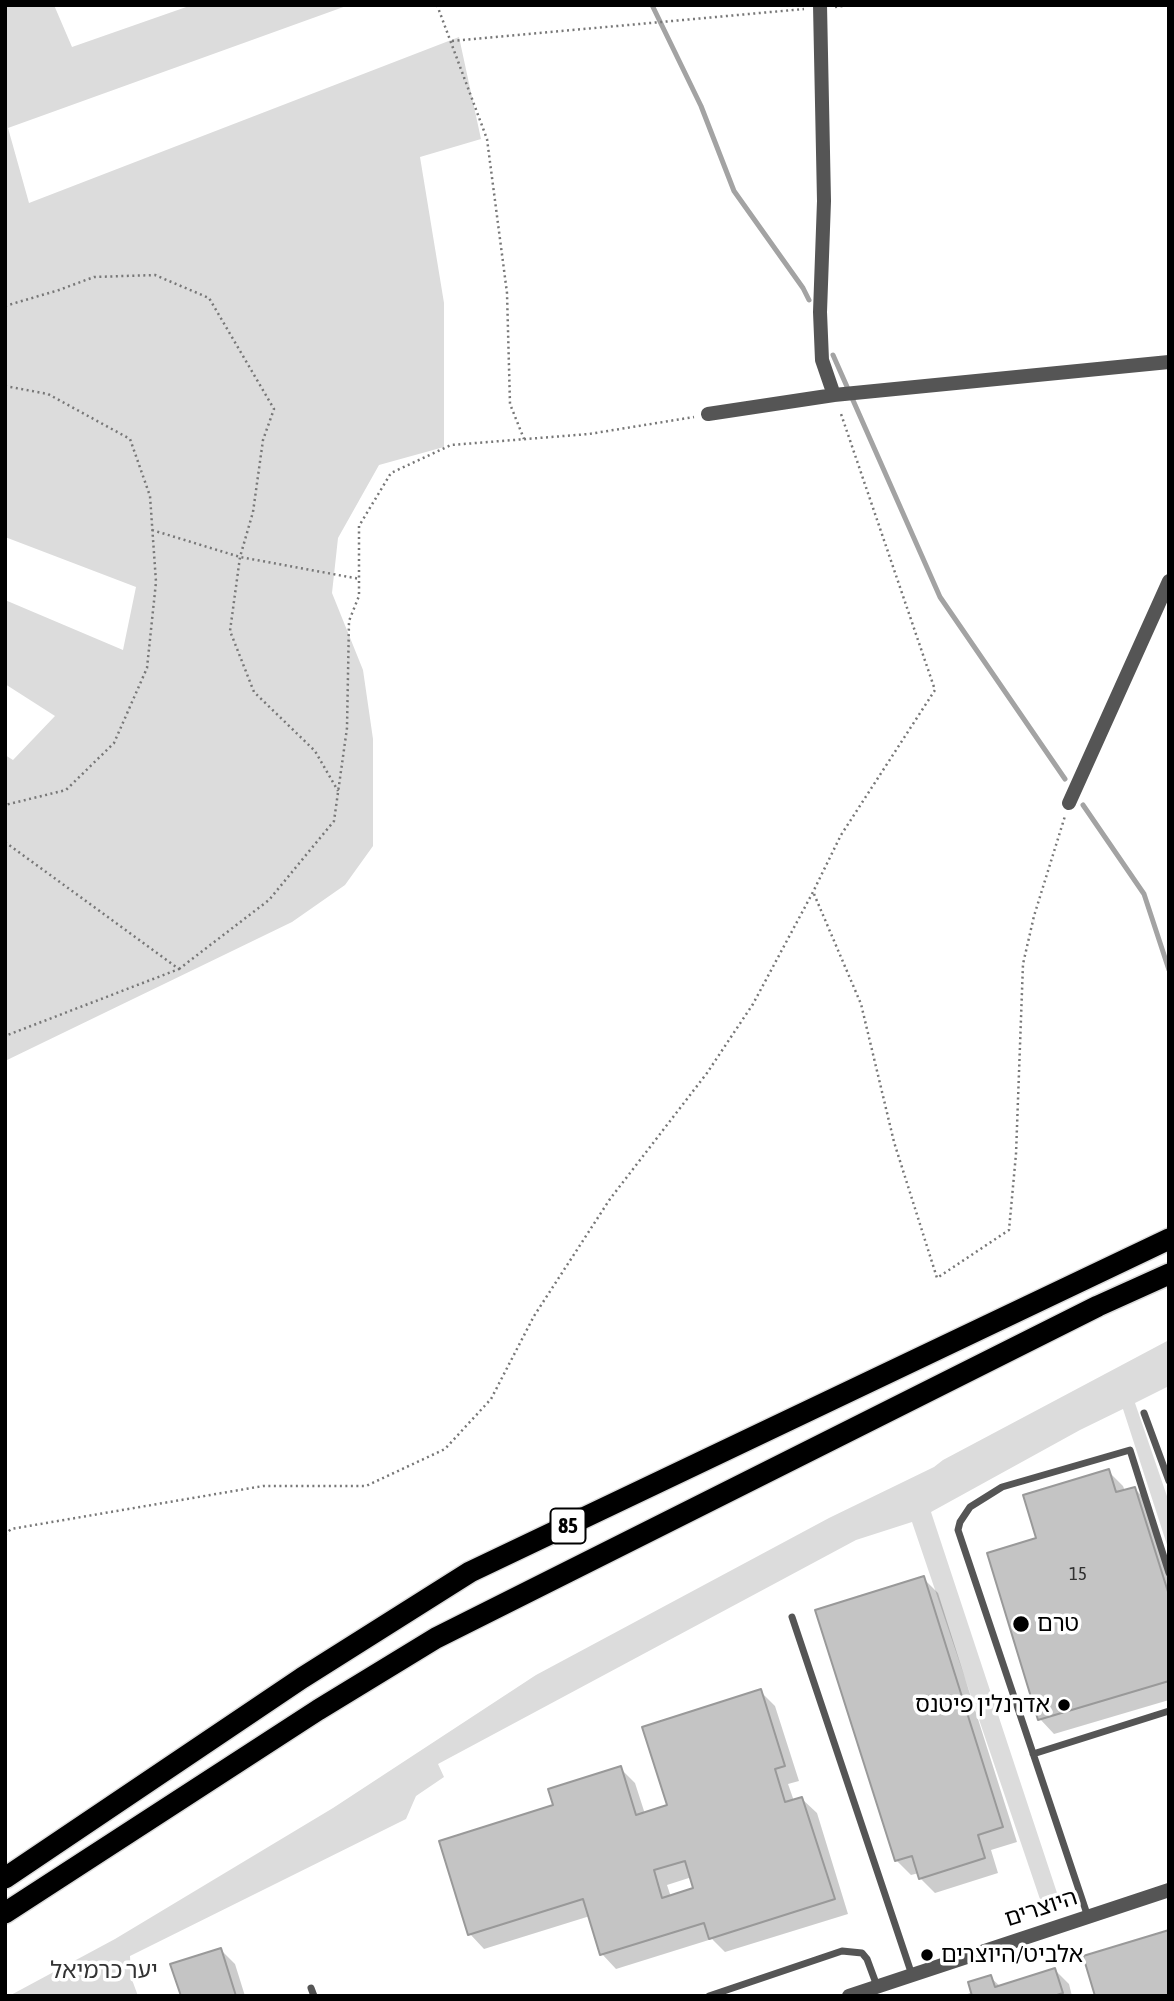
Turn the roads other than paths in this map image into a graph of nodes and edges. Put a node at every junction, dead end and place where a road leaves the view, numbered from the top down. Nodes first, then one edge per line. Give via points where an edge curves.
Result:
1 (820, 7) edge
2 (1169, 362) edge
3 (836, 395) junction
4 (708, 414) road end
5 (1169, 581) edge
6 (1069, 803) road end
7 (1169, 1239) edge
8 (1169, 1274) edge
9 (1144, 1413) dead end
10 (1169, 1481) edge
11 (1169, 1573) edge
12 (792, 1617) dead end
13 (1169, 1711) edge
14 (1033, 1754) junction
15 (5, 1878) edge
16 (1169, 1890) edge
17 (5, 1913) edge
18 (1088, 1917) junction
19 (912, 1975) junction
20 (877, 1986) junction
21 (709, 1996) edge
22 (849, 1996) edge

1 - 3 street via 824,201 820,312 822,360
2 - 3 street
3 - 4 street
5 - 6 street
7 - 15 highway, 85 via 470,1572 302,1678
8 - 17 highway, 85 via 436,1638
9 - 10 lane
11 - 14 lane via 1130,1450 1002,1488 970,1507 958,1530
12 - 19 lane
13 - 14 lane
14 - 18 lane
16 - 18 street, היוצרים
18 - 19 street, היוצרים
19 - 20 street, היוצרים
20 - 21 lane via 862,1953 842,1951
20 - 22 street, היוצרים

